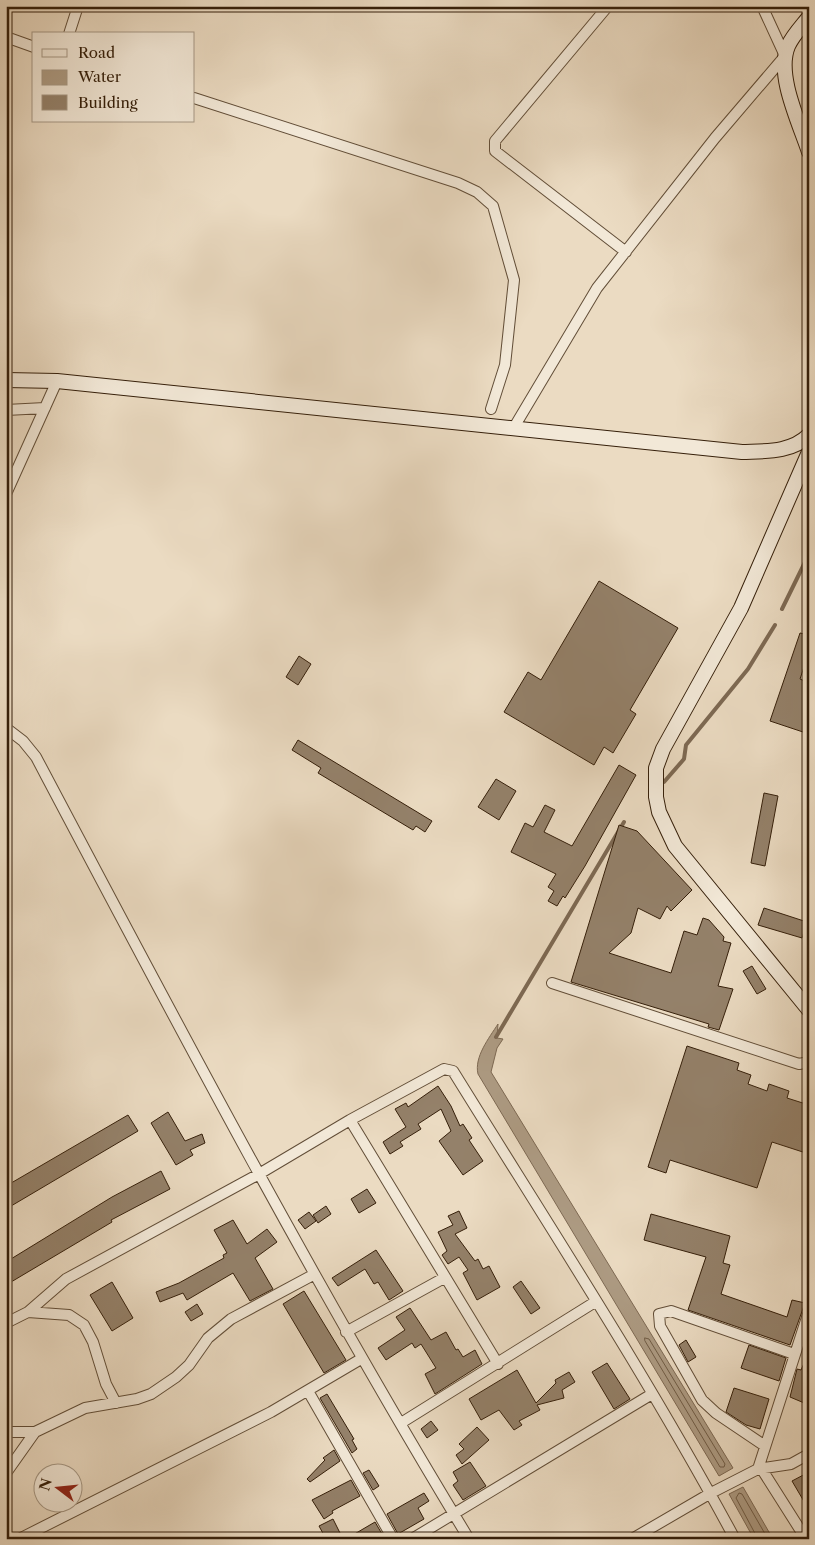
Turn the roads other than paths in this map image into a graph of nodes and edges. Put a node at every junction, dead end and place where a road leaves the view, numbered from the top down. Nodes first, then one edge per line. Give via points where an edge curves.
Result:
1 (78, 6) edge
2 (608, 6) edge
3 (762, 6) edge
4 (809, 17) edge
5 (71, 32) edge
6 (6, 38) edge
7 (32, 46) edge
8 (785, 56) junction
9 (195, 98) edge
10 (809, 152) edge
11 (626, 252) junction
12 (6, 380) edge
13 (57, 381) junction
14 (45, 408) junction
15 (491, 409) dead end
16 (6, 410) edge
17 (512, 428) junction
18 (809, 436) edge
19 (809, 452) edge
20 (6, 494) edge
21 (6, 728) edge
22 (552, 983) dead end
23 (809, 1010) edge
24 (809, 1062) edge
25 (350, 1120) junction
26 (259, 1174) junction
27 (314, 1276) junction
28 (444, 1278) junction
29 (595, 1302) junction
30 (809, 1311) edge
31 (28, 1312) junction
32 (6, 1323) edge
33 (346, 1332) junction
34 (794, 1354) junction
35 (361, 1359) junction
36 (498, 1364) junction
37 (308, 1391) junction
38 (652, 1394) junction
39 (116, 1403) junction
40 (401, 1423) junction
41 (6, 1432) edge
42 (35, 1432) junction
43 (765, 1446) junction
44 (809, 1454) edge
45 (760, 1469) junction
46 (6, 1473) edge
47 (711, 1493) junction
48 (454, 1514) junction
49 (19, 1539) edge
50 (393, 1539) edge
51 (412, 1539) edge
52 (469, 1539) edge
53 (632, 1539) edge
54 (735, 1539) edge
55 (806, 1539) edge

1 - 5 street
2 - 11 street via 494,146 495,151
3 - 8 street
4 - 8 street via 794,35
6 - 7 street
8 - 10 street via 784,76
8 - 11 street via 715,138
9 - 15 street via 458,184 486,198 496,216 514,280 505,365
11 - 17 street via 596,288
12 - 13 street
13 - 14 street
13 - 17 street
14 - 16 street
14 - 20 street
17 - 18 street via 742,452 775,451 793,446
19 - 23 street via 744,602 664,749 654,782 659,812 675,846
21 - 26 street via 24,741 36,757
22 - 24 street via 799,1064
25 - 26 street
25 - 28 street
25 - 29 street via 444,1069 453,1071
26 - 27 street
26 - 31 street via 66,1279
27 - 33 street
27 - 39 street via 231,1319 208,1338 189,1365 151,1394
28 - 33 street
28 - 36 street
29 - 36 street
29 - 38 street
30 - 34 street
31 - 32 street
31 - 39 street via 69,1315 84,1325 94,1342 106,1384
33 - 35 street
34 - 43 street
34 - 43 street via 671,1311 659,1314 660,1326 702,1400
35 - 37 street
35 - 40 street
36 - 40 street
37 - 49 street
37 - 50 street
38 - 47 street
38 - 48 street
39 - 42 street via 85,1408
40 - 48 street
41 - 42 street
42 - 46 street
43 - 45 street
44 - 45 street via 791,1464
45 - 47 street
45 - 55 street
47 - 53 street
47 - 54 street
48 - 51 street
48 - 52 street

